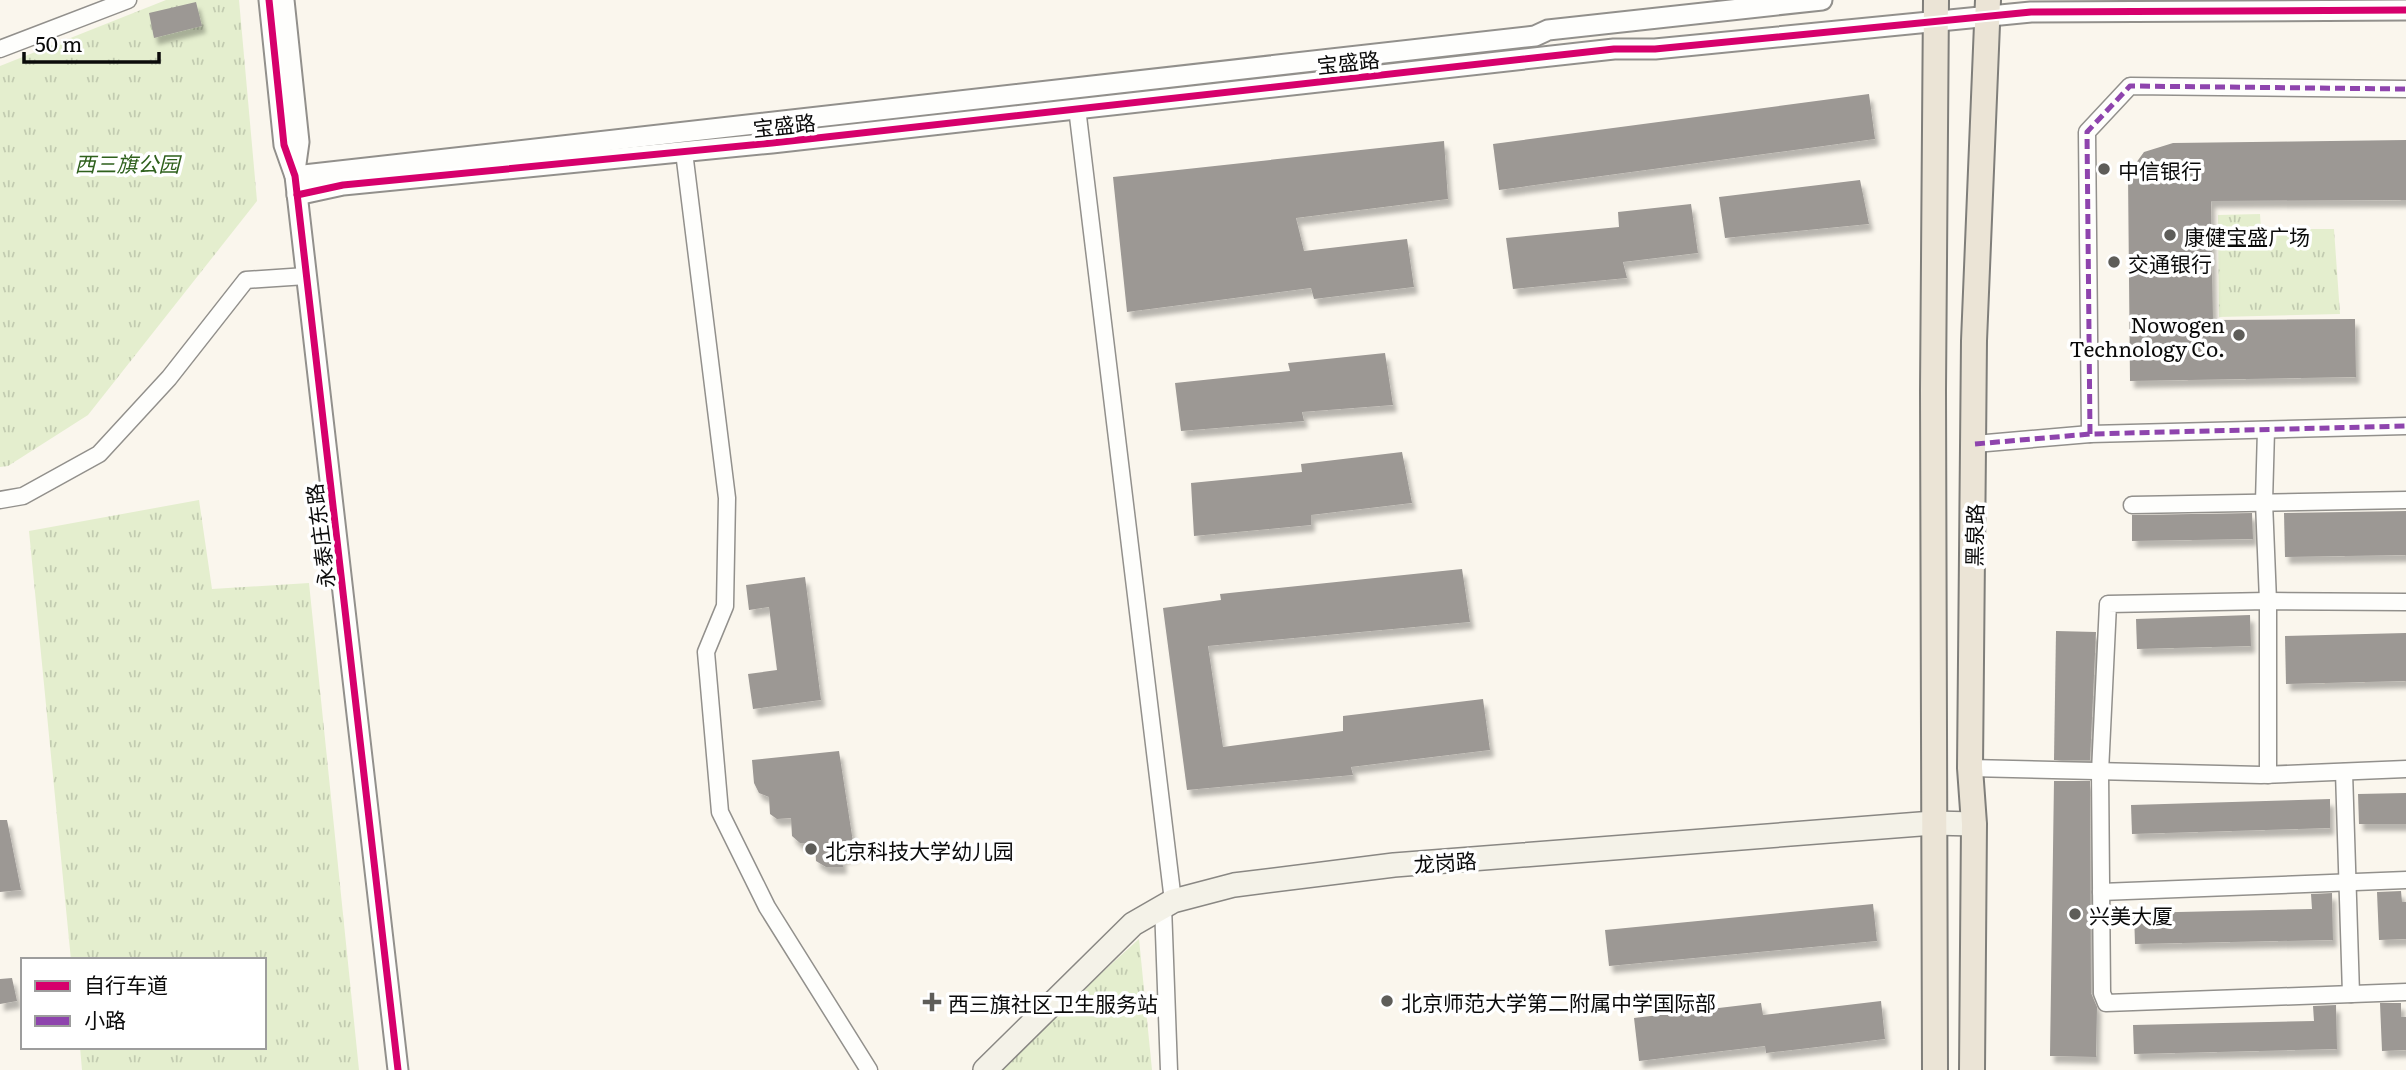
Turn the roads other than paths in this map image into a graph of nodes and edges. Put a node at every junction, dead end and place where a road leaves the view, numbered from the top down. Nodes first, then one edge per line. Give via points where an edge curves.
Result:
1 (128, 0) edge
2 (269, 0) edge
3 (284, 0) edge
4 (1822, 0) edge
5 (1988, 8) edge
6 (1935, 10) edge
7 (2406, 10) edge
8 (0, 49) edge
9 (2406, 89) edge
10 (1077, 108) junction
11 (684, 152) junction
12 (296, 185) junction
13 (306, 276) junction
14 (2406, 426) edge
15 (2266, 430) junction
16 (2090, 434) junction
17 (1975, 443) junction
18 (0, 499) edge
19 (2406, 500) edge
20 (2261, 502) junction
21 (2132, 505) dead end
22 (2268, 601) junction
23 (2406, 602) edge
24 (1970, 768) junction
25 (2406, 769) edge
26 (2100, 772) junction
27 (2344, 772) junction
28 (2268, 775) junction
29 (1933, 823) junction
30 (1974, 824) junction
31 (2406, 880) edge
32 (2347, 881) junction
33 (2101, 892) junction
34 (1168, 903) junction
35 (2406, 992) edge
36 (2351, 995) junction
37 (398, 1070) edge
38 (869, 1070) edge
39 (985, 1070) edge
40 (1169, 1070) edge
41 (1934, 1070) edge
42 (1972, 1070) edge

1 - 8 street
2 - 12 street, 永泰庄东路 via 284,145
3 - 12 street, 永泰庄东路 via 299,142
4 - 12 street, 宝盛路
5 - 6 street, 宝盛路
5 - 7 street, 宝盛路 via 2031,12
5 - 17 main road, 黑泉路 via 1974,341
6 - 10 street, 宝盛路 via 1655,49 1614,49
6 - 29 main road, 黑泉路
9 - 16 street via 2130,86 2087,132
10 - 11 street, 宝盛路
10 - 34 street
11 - 12 street, 宝盛路 via 343,186
11 - 38 street via 727,498 725,606 706,652 720,813 767,906
12 - 13 street, 永泰庄东路
13 - 18 street via 246,279 169,378 99,454 23,496
13 - 37 street, 永泰庄东路
14 - 15 street
15 - 16 street
15 - 20 street
16 - 17 street
17 - 24 main road, 黑泉路
19 - 20 street
20 - 21 street
20 - 22 street
22 - 23 street
22 - 26 street via 2108,604
22 - 28 street
24 - 26 street
24 - 30 main road, 黑泉路
25 - 27 street
26 - 28 street
26 - 33 street
27 - 28 street
27 - 32 street
29 - 30 main road, 龙岗路
29 - 34 main road, 龙岗路 via 1394,865 1234,885
29 - 41 main road, 黑泉路
30 - 42 main road, 黑泉路
31 - 32 street
32 - 33 street
32 - 36 street
33 - 36 street via 2102,993 2106,1003
34 - 39 main road, 龙岗路 via 1133,924
34 - 40 street
35 - 36 street

